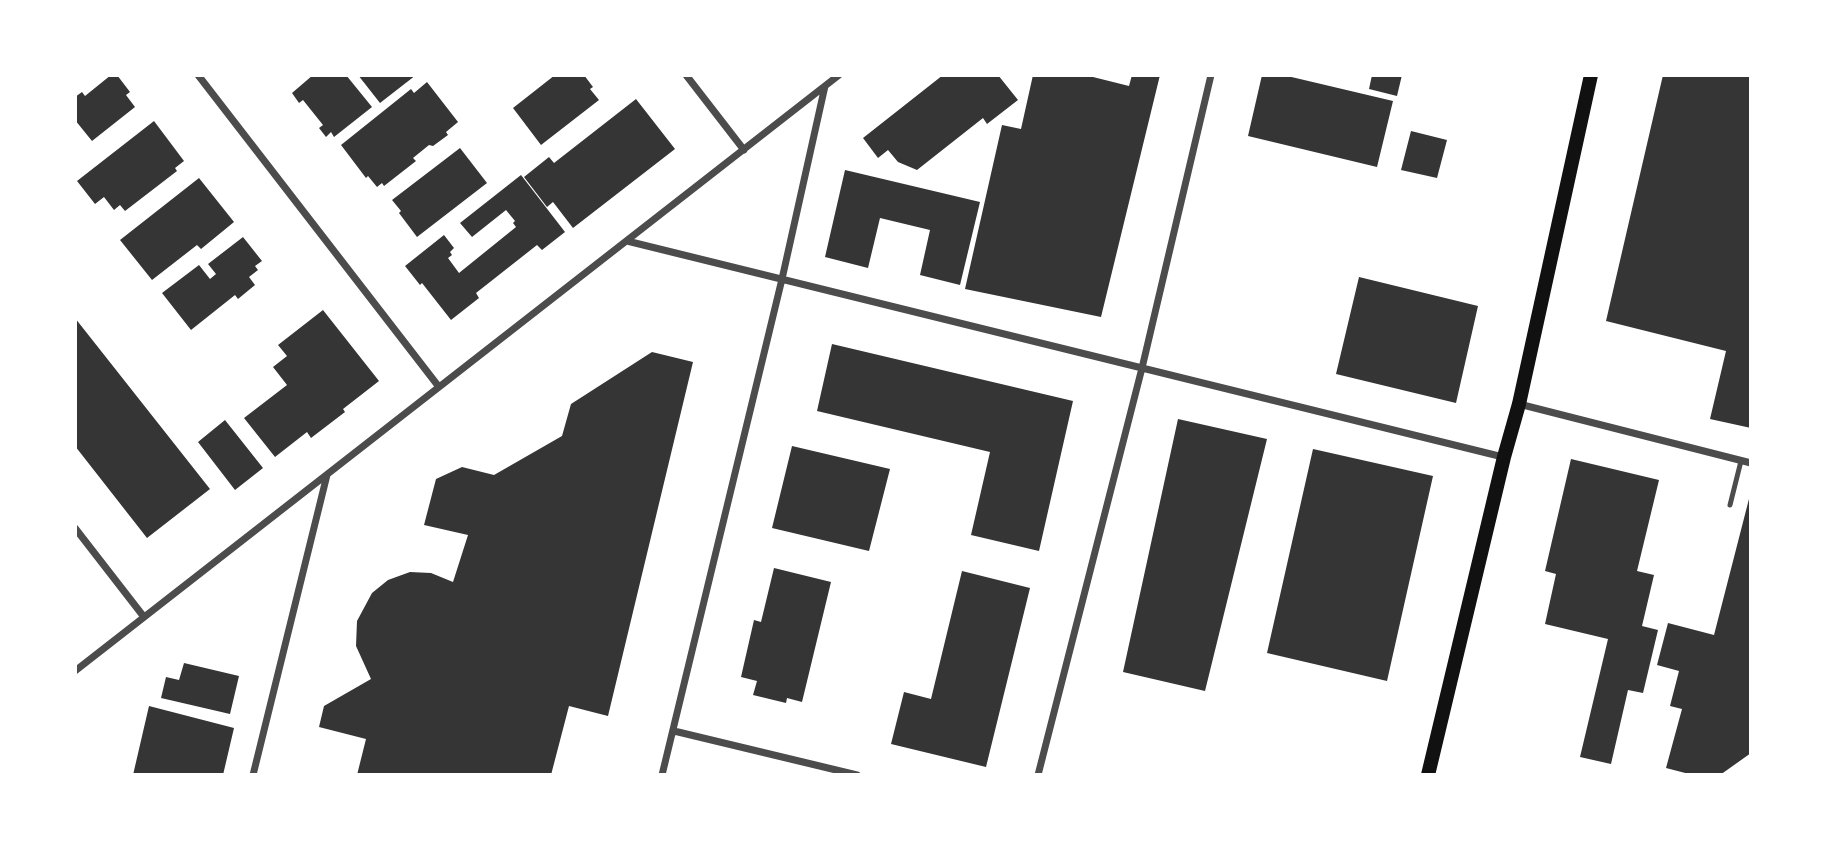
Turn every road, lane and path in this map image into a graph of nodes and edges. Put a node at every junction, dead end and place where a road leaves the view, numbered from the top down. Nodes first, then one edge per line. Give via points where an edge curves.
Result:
1 (198, 75) edge
2 (685, 75) edge
3 (839, 75) edge
4 (1211, 75) edge
5 (1591, 75) edge
6 (826, 86) junction
7 (744, 149) junction
8 (627, 240) junction
9 (782, 279) junction
10 (1142, 368) junction
11 (439, 387) junction
12 (1519, 404) junction
13 (1504, 457) junction
14 (1741, 461) junction
15 (1751, 463) edge
16 (327, 475) junction
17 (1730, 505) dead end
18 (75, 528) edge
19 (144, 617) junction
20 (75, 671) edge
21 (674, 731) junction
22 (253, 775) edge
23 (662, 775) edge
24 (856, 775) edge
25 (1038, 775) edge
26 (1428, 775) edge

1 - 11 street
2 - 7 street
3 - 6 street
4 - 10 street
5 - 12 main road
6 - 7 street
6 - 9 street
7 - 8 street
8 - 9 street
8 - 11 street
9 - 10 street
9 - 21 street
10 - 13 street
10 - 25 street
11 - 16 street
12 - 13 main road
12 - 14 street
13 - 26 main road
14 - 15 street
14 - 17 lane
16 - 19 street
16 - 22 street
18 - 19 street
19 - 20 street
21 - 23 street
21 - 24 street

